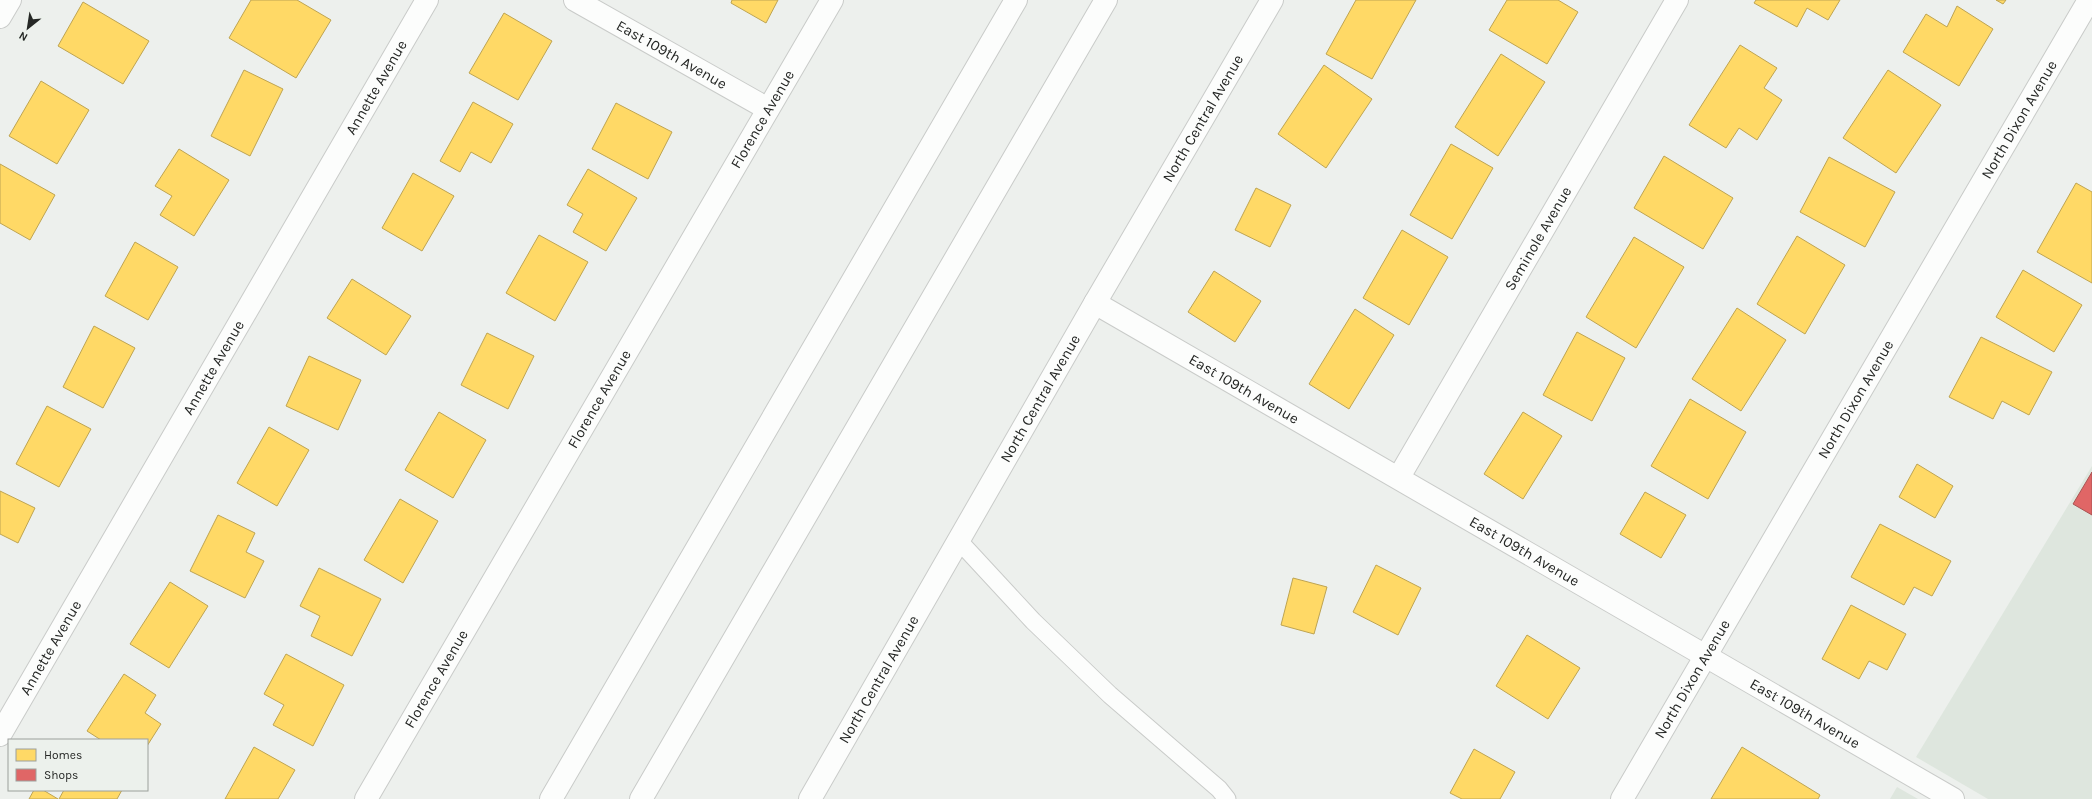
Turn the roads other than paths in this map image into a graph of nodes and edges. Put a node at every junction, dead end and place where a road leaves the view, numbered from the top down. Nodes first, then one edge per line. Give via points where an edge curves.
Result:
1 (10, 0) edge
2 (427, 0) edge
3 (575, 0) edge
4 (832, 0) edge
5 (1016, 0) edge
6 (1106, 0) edge
7 (1272, 0) edge
8 (1677, 0) edge
9 (2089, 0) edge
10 (0, 17) edge
11 (768, 109) junction
12 (1095, 303) junction
13 (1399, 477) junction
14 (959, 540) junction
15 (1708, 656) junction
16 (0, 735) edge
17 (366, 799) edge
18 (551, 799) edge
19 (641, 799) edge
20 (810, 799) edge
21 (1227, 799) edge
22 (1622, 799) edge
23 (1953, 799) edge

1 - 10 main road
2 - 16 main road, Annette Avenue
3 - 11 main road, East 109th Avenue
4 - 11 main road, Florence Avenue
5 - 18 main road
6 - 19 main road
7 - 12 main road, North Central Avenue
8 - 13 main road, Seminole Avenue
9 - 15 main road, North Dixon Avenue
11 - 17 main road, Florence Avenue
12 - 13 main road, East 109th Avenue
12 - 14 main road, North Central Avenue
13 - 15 main road, East 109th Avenue
14 - 20 main road, North Central Avenue
14 - 21 lane via 1038,626 1110,695 1219,789
15 - 22 main road, North Dixon Avenue
15 - 23 main road, East 109th Avenue

